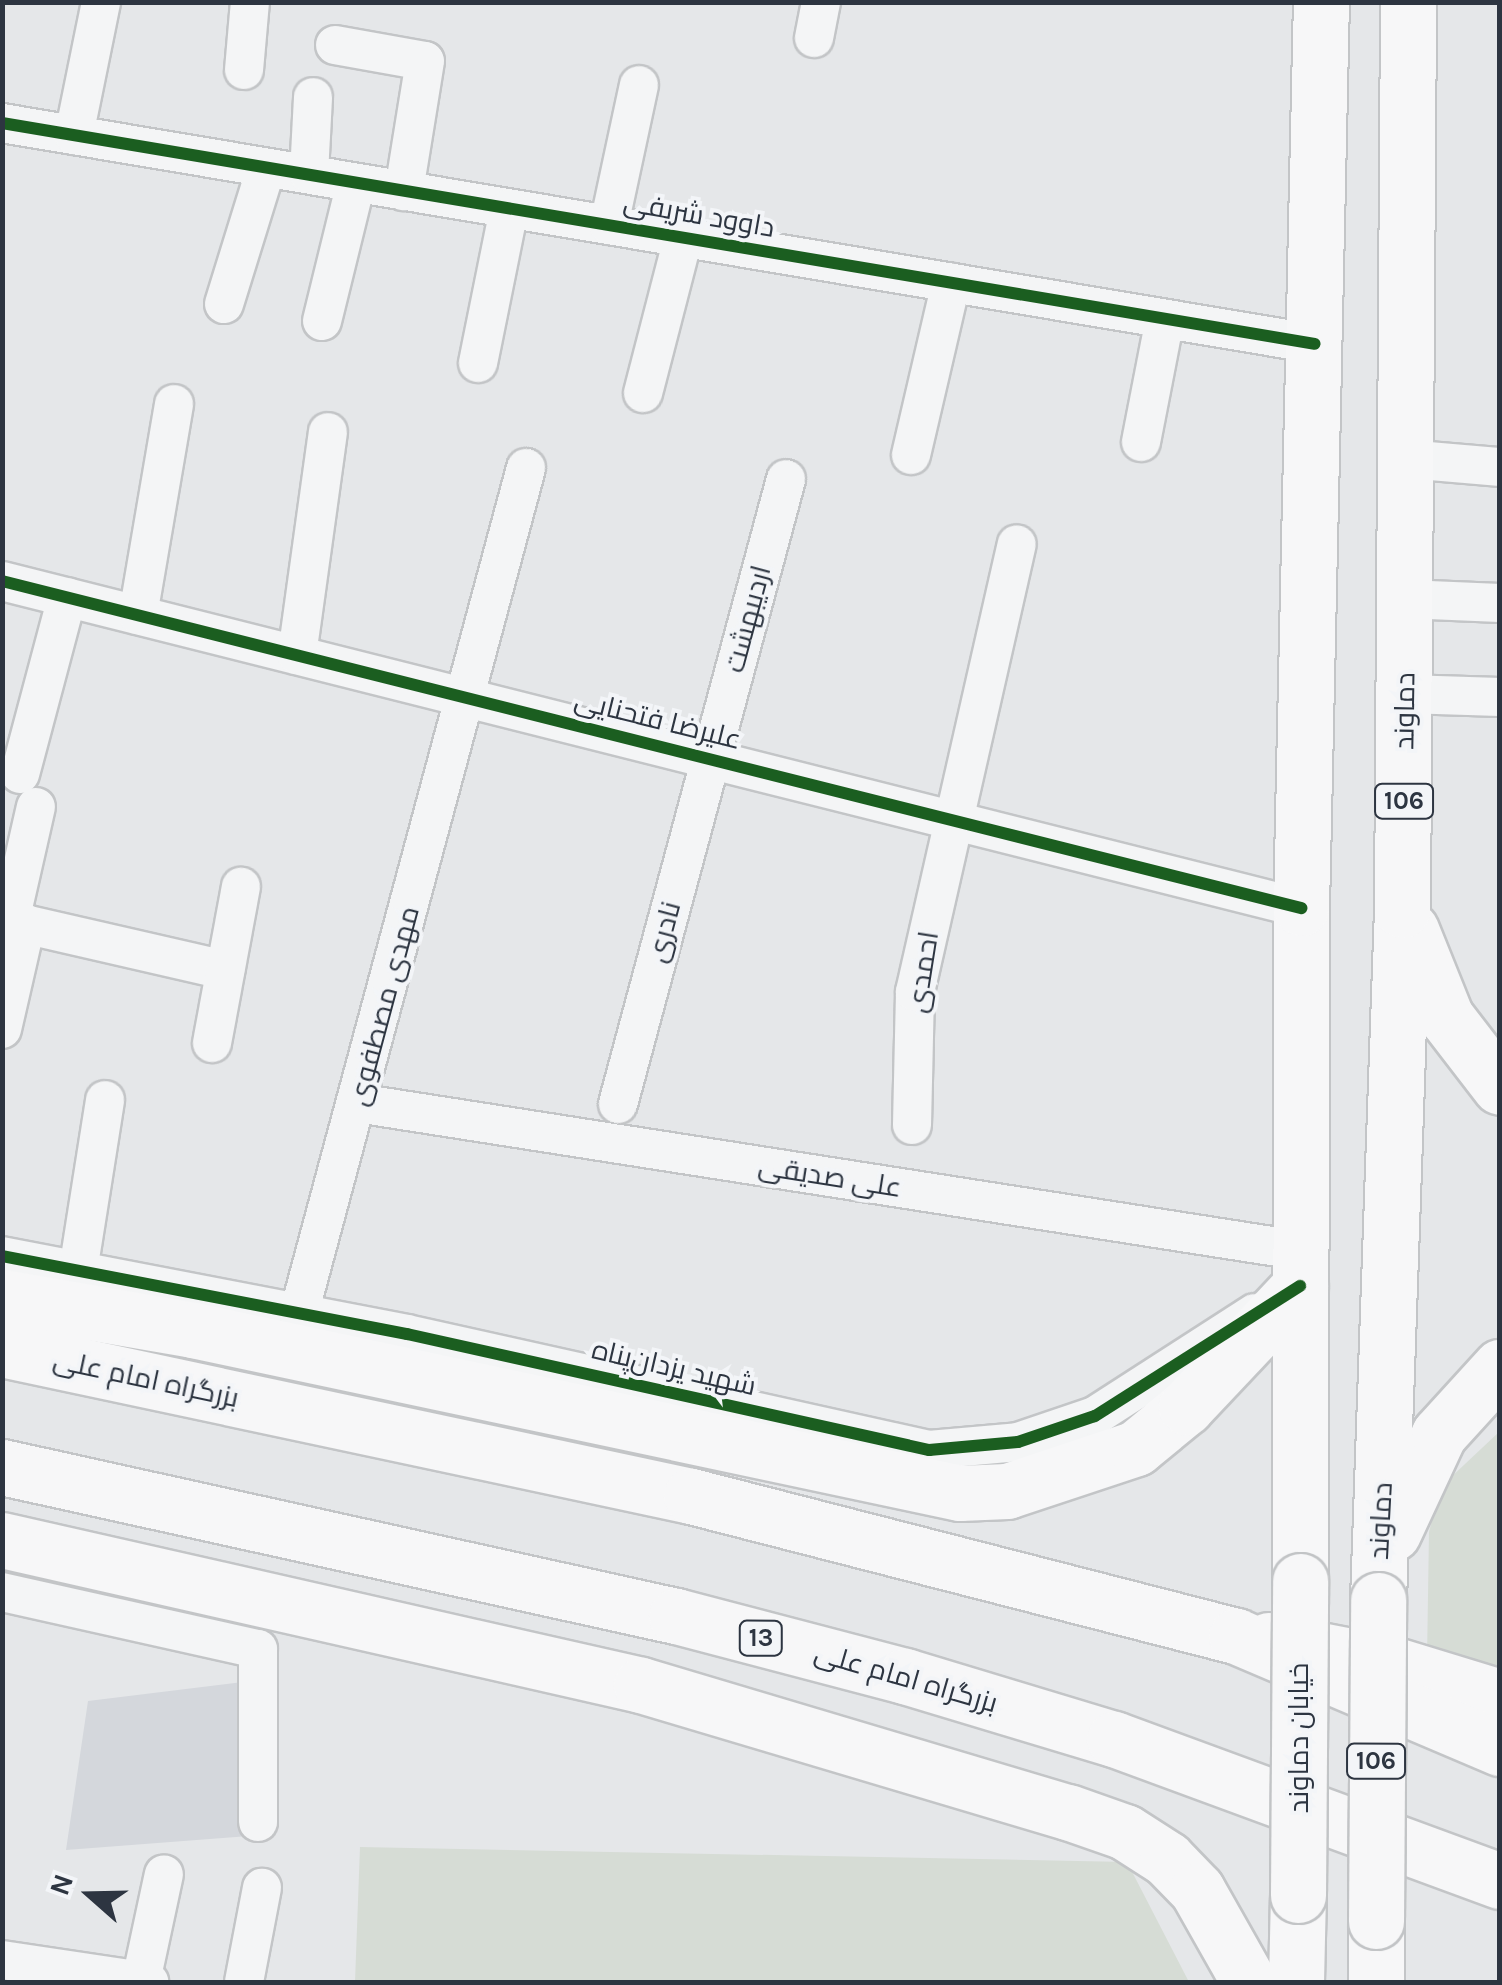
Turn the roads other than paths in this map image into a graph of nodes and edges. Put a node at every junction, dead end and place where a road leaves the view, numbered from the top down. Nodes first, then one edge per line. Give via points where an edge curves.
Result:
1 (101, 2) edge
2 (250, 2) edge
3 (1322, 2) edge
4 (1408, 2) edge
5 (335, 45) dead end
6 (244, 70) dead end
7 (640, 85) dead end
8 (313, 97) dead end
9 (2, 123) edge
10 (74, 135) junction
11 (266, 168) junction
12 (308, 174) junction
13 (356, 182) junction
14 (404, 190) junction
15 (509, 208) junction
16 (610, 225) junction
17 (683, 238) junction
18 (951, 283) junction
19 (224, 304) dead end
20 (1165, 319) junction
21 (322, 320) dead end
22 (1315, 344) junction
23 (478, 363) dead end
24 (642, 393) dead end
25 (174, 404) dead end
26 (328, 432) dead end
27 (1141, 442) dead end
28 (911, 455) dead end
29 (1406, 459) junction
30 (1500, 467) edge
31 (526, 468) dead end
32 (786, 479) dead end
33 (1018, 544) dead end
34 (2, 580) edge
35 (67, 597) junction
36 (1405, 599) junction
37 (1500, 603) edge
38 (138, 615) junction
39 (296, 655) junction
40 (1405, 694) junction
41 (469, 698) junction
42 (1500, 698) edge
43 (709, 759) junction
44 (954, 821) junction
45 (240, 887) dead end
46 (1301, 908) junction
47 (1402, 910) junction
48 (13, 921) edge
49 (225, 970) junction
50 (2, 1029) edge
51 (212, 1043) dead end
52 (1500, 1087) edge
53 (106, 1100) dead end
54 (357, 1102) junction
55 (618, 1104) dead end
56 (912, 1125) dead end
57 (2, 1256) edge
58 (1301, 1269) junction
59 (78, 1270) junction
60 (2, 1297) edge
61 (299, 1313) junction
62 (2, 1348) edge
63 (1500, 1367) edge
64 (2, 1466) edge
65 (2, 1540) edge
66 (1378, 1586) junction
67 (2, 1592) edge
68 (1236, 1636) junction
69 (1500, 1696) edge
70 (1500, 1748) edge
71 (258, 1822) dead end
72 (1449, 1860) junction
73 (164, 1874) dead end
74 (1500, 1881) edge
75 (262, 1888) dead end
76 (1500, 1904) edge
77 (2, 1960) edge
78 (117, 1980) edge
79 (149, 1982) edge
80 (244, 1982) edge
81 (1249, 1982) edge
82 (1296, 1982) edge
83 (1376, 1982) edge

1 - 10 street
2 - 6 street
3 - 22 main road
4 - 29 main road, دماوند / 106
5 - 14 street via 425,61
7 - 16 street
8 - 12 street
9 - 10 street, داوود شریفی
10 - 11 street, داوود شریفی
11 - 12 street, داوود شریفی
11 - 19 street
12 - 13 street, داوود شریفی
13 - 14 street, داوود شریفی
13 - 21 street
14 - 15 street, داوود شریفی
15 - 16 street, داوود شریفی
15 - 23 street
16 - 17 street, داوود شریفی
17 - 18 street, داوود شریفی
17 - 24 street
18 - 20 street, داوود شریفی
18 - 28 street
20 - 22 street, داوود شریفی
20 - 27 street
22 - 46 main road
25 - 38 street
26 - 39 street
29 - 30 street
29 - 36 main road, دماوند / 106
31 - 41 street, مهدی مصطفوی
32 - 43 street, اردیبهشت
33 - 44 street, احمدی
34 - 35 street, علیرضا فتحنایی
35 - 38 street, علیرضا فتحنایی
35 - 48 street via 28,790
36 - 37 street
36 - 40 main road, دماوند / 106
38 - 39 street, علیرضا فتحنایی
39 - 41 street, علیرضا فتحنایی
40 - 42 street
40 - 47 main road, دماوند / 106
41 - 43 street, علیرضا فتحنایی
41 - 54 street, مهدی مصطفوی
43 - 44 street, علیرضا فتحنایی
43 - 55 street, نادری
44 - 46 street, علیرضا فتحنایی
44 - 56 street, احمدی via 916,992
45 - 49 street
46 - 58 main road
47 - 52 main road via 1446,1017
47 - 66 main road, دماوند / 106
48 - 49 street
48 - 50 street
49 - 51 street
53 - 59 street
54 - 58 street, علی صدیقی
54 - 61 street, مهدی مصطفوی
57 - 59 street, شهید یزدان‌پناه
58 - 60 main road via 1186,1406 1136,1448 1008,1491 960,1494 193,1330
58 - 61 street, شهید یزدان‌پناه via 1095,1416 1018,1442 930,1450
58 - 82 main road, خیابان دماوند, bridge
59 - 61 street, شهید یزدان‌پناه
62 - 68 main road, بزرگراه امام علی via 691,1496
63 - 66 main road via 1439,1434
64 - 72 main road, بزرگراه امام علی / 13 via 676,1616 906,1676 1114,1739
65 - 81 main road via 641,1684 1126,1832 1167,1859 1197,1890
66 - 83 main road, 106, bridge
67 - 71 street via 258,1649
68 - 69 main road via 1311,1642
68 - 70 main road, بزرگراه امام علی
72 - 74 main road, بزرگراه امام علی / 13
72 - 76 main road
73 - 78 street
75 - 80 street
77 - 78 street
78 - 79 street

